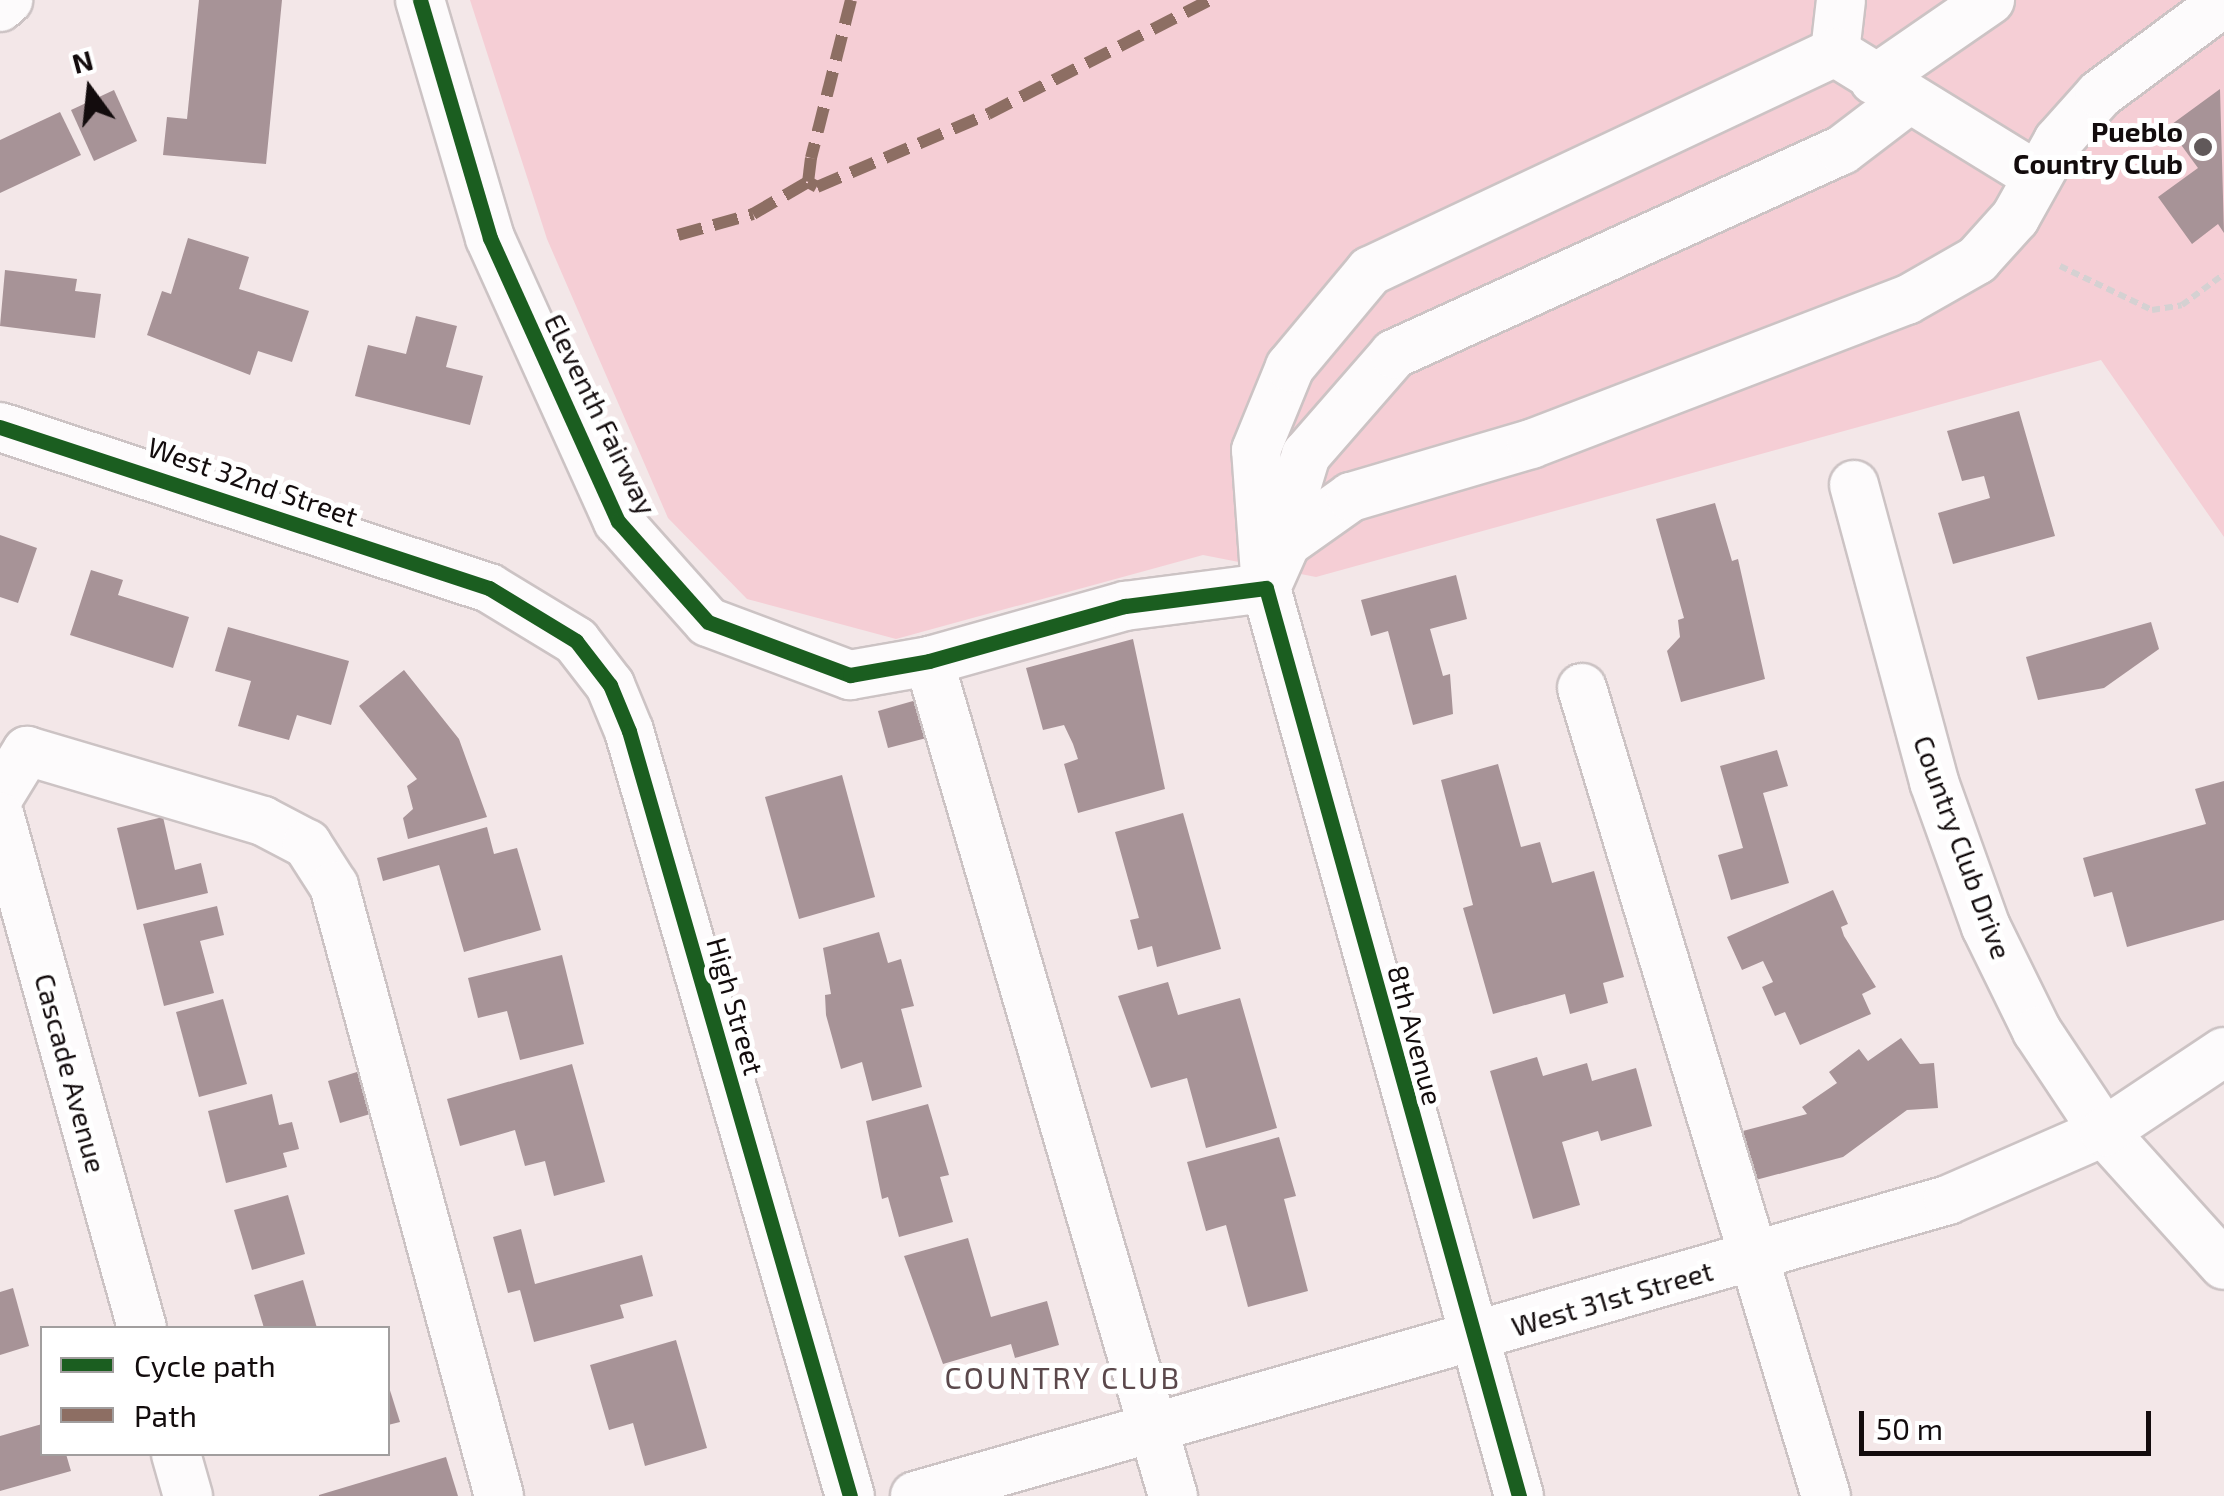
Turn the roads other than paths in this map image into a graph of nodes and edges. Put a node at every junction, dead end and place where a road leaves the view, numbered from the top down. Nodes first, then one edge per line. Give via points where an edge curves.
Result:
1 (8, 0) edge
2 (420, 0) edge
3 (1841, 0) edge
4 (1990, 0) edge
5 (2224, 2) edge
6 (0, 7) edge
7 (2170, 44) junction
8 (1835, 52) junction
9 (2224, 54) edge
10 (1891, 89) junction
11 (2038, 177) junction
12 (0, 427) edge
13 (1854, 485) dead end
14 (489, 588) joint
15 (1266, 588) junction
16 (929, 661) junction
17 (1582, 688) dead end
18 (0, 795) edge
19 (0, 817) edge
20 (2224, 1052) edge
21 (2104, 1132) junction
22 (1756, 1256) junction
23 (2224, 1265) edge
24 (141, 1326) edge
25 (1474, 1338) junction
26 (1153, 1428) junction
27 (177, 1456) edge
28 (188, 1496) edge
29 (499, 1496) edge
30 (850, 1496) edge
31 (915, 1496) edge
32 (1173, 1496) edge
33 (1519, 1496) edge
34 (1826, 1496) edge

1 - 6 street
2 - 16 street, Eleventh Fairway via 490,238 618,522 708,622 850,674
3 - 8 street
4 - 10 street
5 - 7 street
7 - 9 street
7 - 11 street via 2100,94 2058,141
8 - 10 street
8 - 15 street, 8th Avenue via 1370,271 1290,367 1256,450
10 - 11 street
10 - 15 street via 1842,150 1394,354 1306,454
11 - 15 street via 2015,218 1977,260 1907,300 1531,444 1351,497 1286,543
12 - 14 street, West 32nd Street
13 - 21 street, Country Club Drive via 1934,782 1986,926 2037,1031
14 - 30 street, High Street via 576,641 623,716
15 - 16 street, Eleventh Fairway via 1126,606
15 - 25 street, 8th Avenue
16 - 26 street
17 - 22 street
18 - 29 street via 27,751 262,820 307,844 334,886
19 - 24 street, Cascade Avenue
20 - 21 street, West 31st Street
21 - 22 street, West 31st Street via 1948,1200
21 - 23 street, Country Club Drive
22 - 25 street, West 31st Street
22 - 34 street
25 - 26 street, West 31st Street
25 - 33 street, 8th Avenue
26 - 31 street, West 31st Street
26 - 32 street
27 - 28 street

